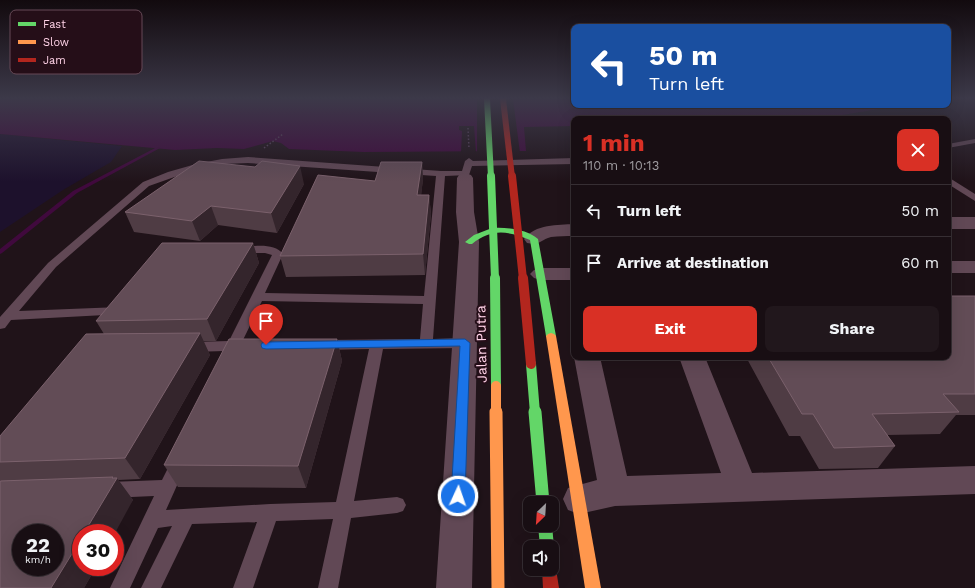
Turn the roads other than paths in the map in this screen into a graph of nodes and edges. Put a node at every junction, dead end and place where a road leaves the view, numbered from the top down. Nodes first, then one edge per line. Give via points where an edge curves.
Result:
1 (489, 126) edge
2 (506, 126) edge
3 (975, 141) edge
4 (951, 145) edge
5 (571, 161) edge
6 (467, 169) junction
7 (440, 174) junction
8 (951, 182) edge
9 (975, 198) edge
10 (975, 223) edge
11 (951, 224) edge
12 (571, 230) edge
13 (478, 237) junction
14 (534, 239) junction
15 (228, 251) edge
16 (951, 267) edge
17 (975, 267) edge
18 (541, 274) junction
19 (571, 280) edge
20 (258, 297) junction
21 (129, 299) edge
22 (430, 300) junction
23 (120, 311) junction
24 (9, 316) junction
25 (111, 324) edge
26 (0, 325) edge
27 (426, 343) junction
28 (465, 343) junction
29 (377, 344) junction
30 (314, 345) edge
31 (234, 346) junction
32 (250, 346) edge
33 (179, 347) edge
34 (589, 360) edge
35 (693, 360) edge
36 (224, 367) edge
37 (184, 452) edge
38 (975, 480) edge
39 (167, 488) junction
40 (742, 488) junction
41 (96, 490) edge
42 (615, 491) junction
43 (542, 496) edge
44 (579, 498) junction
45 (397, 505) dead end
46 (344, 510) junction
47 (270, 512) junction
48 (187, 516) junction
49 (152, 520) junction
50 (550, 576) edge
51 (120, 588) edge
52 (151, 588) edge
53 (243, 588) edge
54 (328, 588) edge
55 (454, 588) edge
56 (498, 588) edge
57 (551, 588) edge
58 (593, 588) edge

1 - 56 main road, Jalan Putra, bridge via 494,263
2 - 43 main road, bridge via 522,262
3 - 4 lane
5 - 6 lane
6 - 7 lane
6 - 13 street via 465,212
7 - 22 lane
7 - 24 lane via 225,160 162,177 146,184 52,265
8 - 9 lane
10 - 11 street
12 - 14 street via 537,235
13 - 14 main road via 503,230
13 - 28 street
14 - 18 main road
15 - 20 lane via 266,250 278,254
16 - 17 street
18 - 19 street
18 - 44 main road
20 - 22 lane
20 - 31 lane
21 - 23 lane
22 - 27 lane
23 - 24 lane
23 - 25 lane
24 - 26 lane
27 - 28 lane
27 - 29 lane
28 - 55 street
29 - 30 lane
29 - 46 lane
31 - 32 lane
31 - 33 lane
31 - 36 lane
34 - 42 street
35 - 40 street
37 - 39 lane
38 - 40 street
39 - 41 lane
39 - 49 lane
40 - 42 street
42 - 44 street
44 - 58 main road
45 - 46 lane
46 - 47 lane
46 - 54 lane
47 - 48 lane
47 - 53 lane
48 - 49 lane
48 - 52 lane
49 - 51 lane
50 - 57 main road

